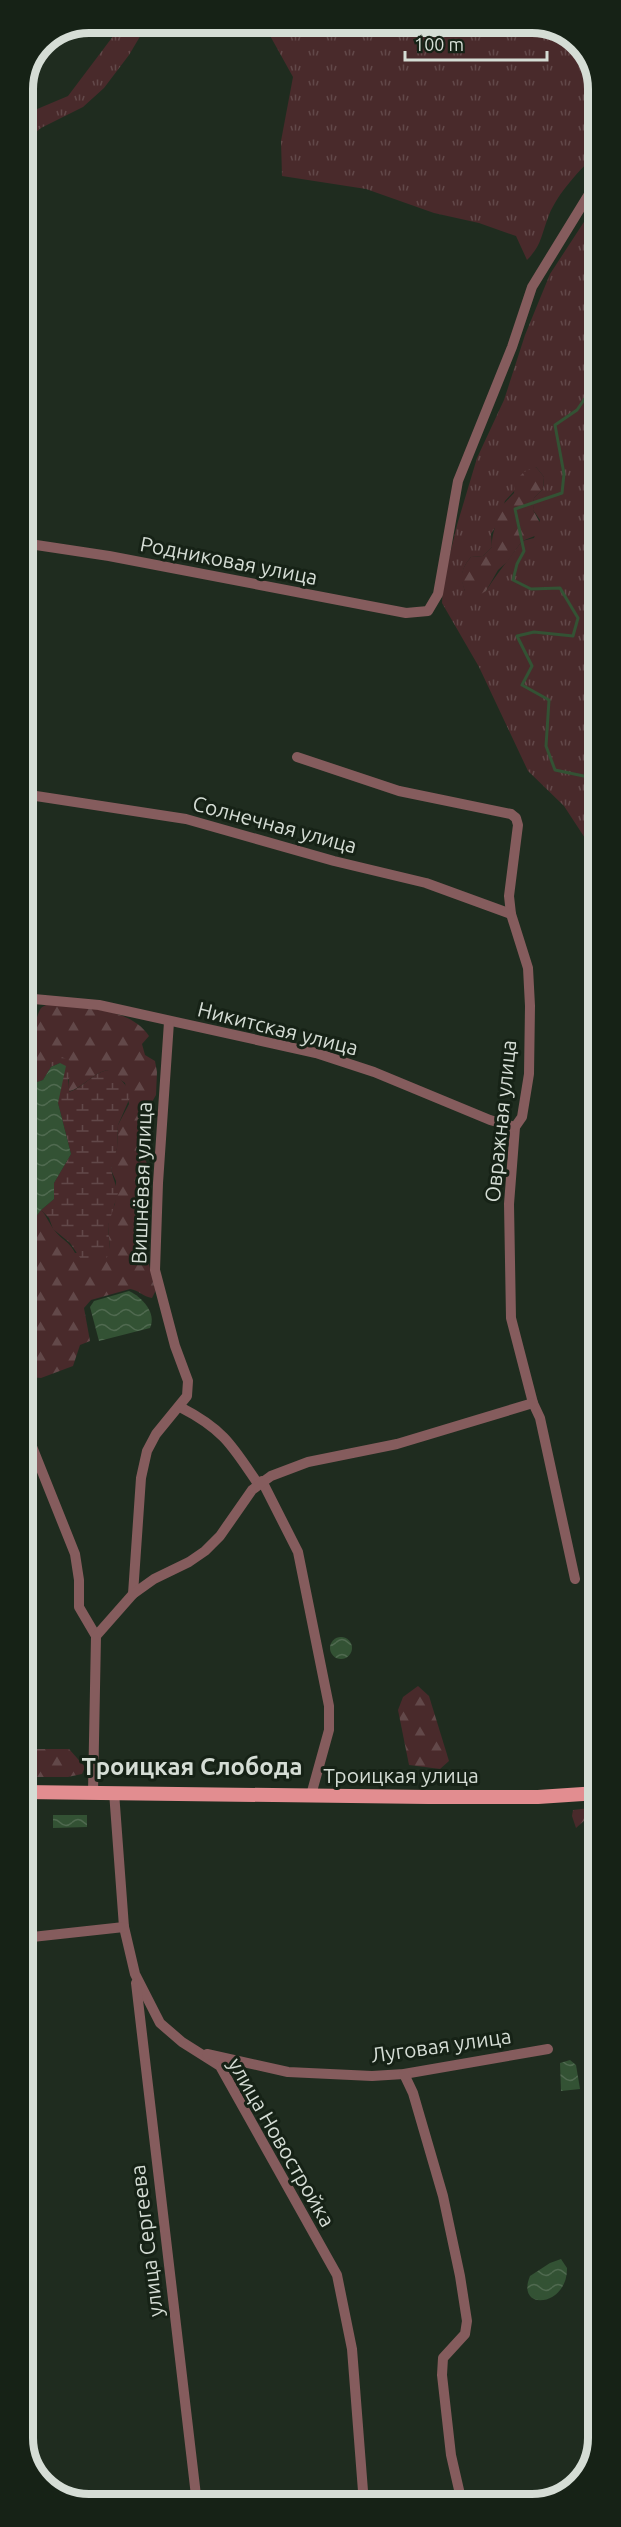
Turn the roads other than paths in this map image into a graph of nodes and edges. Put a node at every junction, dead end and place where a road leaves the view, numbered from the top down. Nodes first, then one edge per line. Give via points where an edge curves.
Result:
1 (588, 197) edge
2 (33, 545) edge
3 (297, 757) dead end
4 (33, 796) edge
5 (512, 914) junction
6 (33, 999) edge
7 (169, 1022) junction
8 (515, 1127) junction
9 (532, 1403) junction
10 (180, 1407) junction
11 (33, 1449) edge
12 (260, 1482) junction
13 (575, 1579) dead end
14 (133, 1594) junction
15 (96, 1636) junction
16 (33, 1792) edge
17 (93, 1792) junction
18 (114, 1792) junction
19 (588, 1794) edge
20 (311, 1795) junction
21 (124, 1927) junction
22 (33, 1937) edge
23 (135, 1974) junction
24 (548, 2049) dead end
25 (198, 2052) junction
26 (404, 2074) junction
27 (196, 2494) edge
28 (363, 2494) edge
29 (460, 2494) edge

1 - 2 street, Родниковая улица via 532,287 458,481 438,594 428,611 406,613
3 - 5 street, Овражная улица via 399,790 511,814 518,825 510,896
4 - 5 street, Солнечная улица via 186,819 426,883
5 - 8 street, Овражная улица via 528,969 530,1006 529,1074 522,1117
6 - 7 street, Никитская улица via 99,1005
7 - 8 street, Никитская улица via 316,1053
7 - 10 street, Вишнёвая улица via 156,1270 188,1381 187,1396
8 - 9 street, Овражная улица via 509,1204 511,1318
9 - 12 street via 397,1444 308,1462
9 - 13 street, Овражная улица via 540,1418
10 - 12 street via 219,1431
10 - 14 street via 147,1451 141,1478
11 - 15 street via 75,1554 79,1607
12 - 14 street via 205,1551
12 - 20 street via 298,1552 329,1706 329,1730
14 - 15 street
15 - 17 street
16 - 17 main road, Троицкая улица
17 - 18 main road, Троицкая улица
18 - 20 main road, Троицкая улица
18 - 21 street, улица Новостройка
19 - 20 main road, Троицкая улица via 538,1797
21 - 22 street
21 - 23 street, улица Новостройка
23 - 25 street, улица Новостройка via 160,2023
23 - 27 street, улица Сергеева
24 - 26 street, Луговая улица
25 - 26 street, Луговая улица via 288,2072
25 - 28 street, улица Новостройка via 220,2066 337,2275 351,2349
26 - 29 street via 443,2196 467,2321 465,2334 443,2358 441,2375

